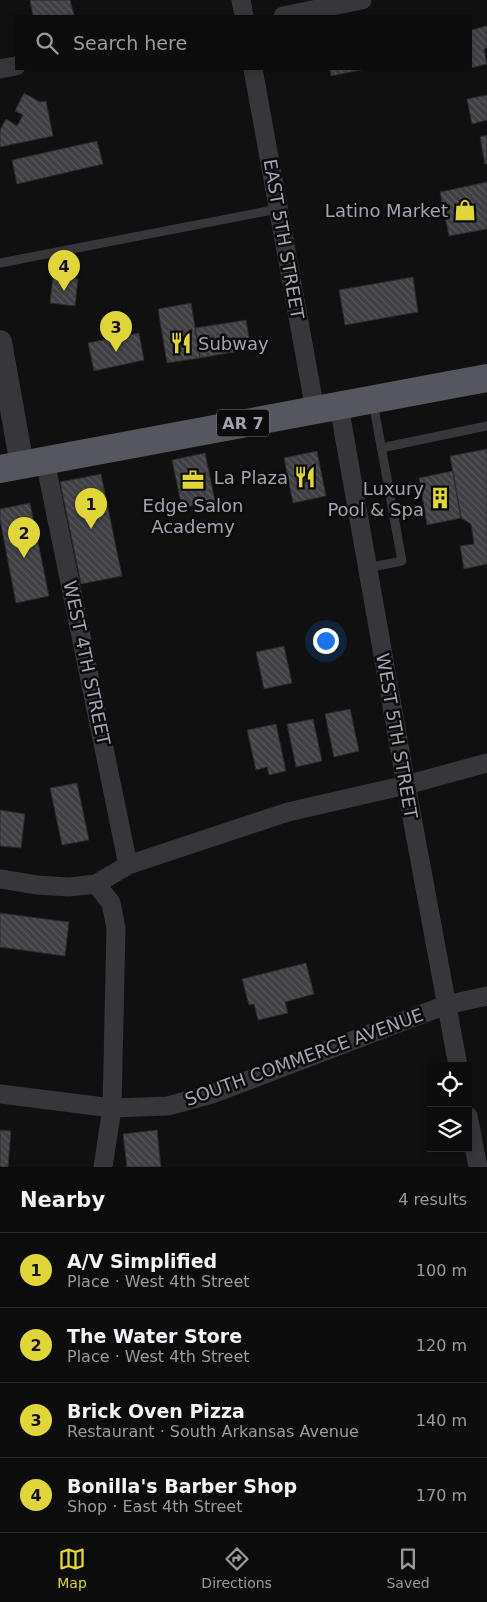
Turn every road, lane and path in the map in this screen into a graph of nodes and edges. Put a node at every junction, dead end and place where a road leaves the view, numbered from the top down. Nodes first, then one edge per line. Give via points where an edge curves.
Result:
1 (241, 0) edge
2 (362, 0) edge
3 (244, 15) edge
4 (288, 15) edge
5 (15, 66) edge
6 (0, 69) edge
7 (253, 70) edge
8 (278, 209) junction
9 (0, 263) edge
10 (0, 342) edge
11 (487, 378) edge
12 (373, 400) junction
13 (327, 408) junction
14 (487, 426) edge
15 (382, 448) junction
16 (22, 465) edge
17 (367, 568) junction
18 (487, 763) edge
19 (406, 784) junction
20 (128, 865) junction
21 (0, 879) edge
22 (96, 884) junction
23 (487, 996) edge
24 (446, 1005) junction
25 (457, 1062) edge
26 (0, 1094) edge
27 (112, 1108) junction
28 (472, 1136) edge
29 (102, 1167) edge
30 (478, 1167) edge

1 - 3 street
2 - 4 street
5 - 6 street
7 - 8 street, EAST 5TH STREET
8 - 9 lane
8 - 13 street, EAST 5TH STREET
10 - 16 street
11 - 12 highway, AR 7
12 - 13 highway, AR 7
12 - 15 lane
13 - 16 highway, AR 7
13 - 17 street, WEST 5TH STREET
14 - 15 lane
15 - 17 lane via 402,561
16 - 20 street, WEST 4TH STREET
17 - 19 street, WEST 5TH STREET
18 - 19 street
19 - 20 street via 288,812
19 - 24 street, WEST 5TH STREET
20 - 22 street
21 - 22 street via 69,887
22 - 27 street via 111,903 116,928
23 - 24 street, SOUTH COMMERCE AVENUE
24 - 25 street, WEST 5TH STREET
24 - 27 street, SOUTH COMMERCE AVENUE via 212,1094 168,1106
26 - 27 street, SOUTH COMMERCE AVENUE
27 - 29 street
28 - 30 street

